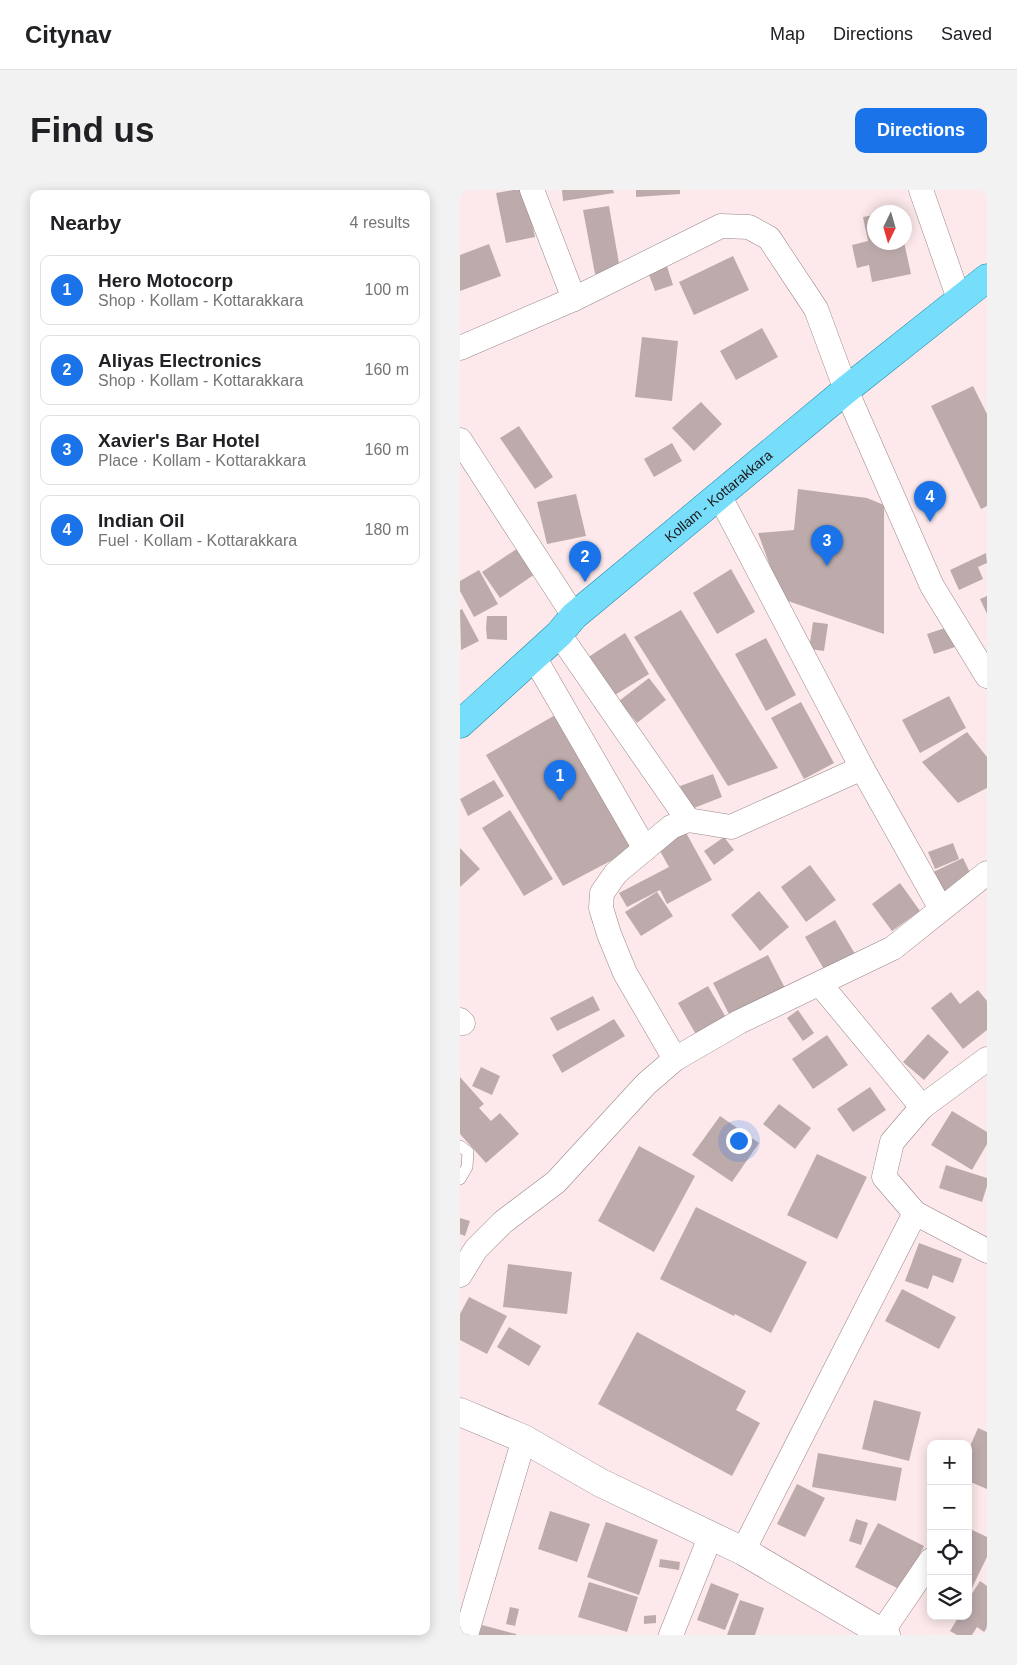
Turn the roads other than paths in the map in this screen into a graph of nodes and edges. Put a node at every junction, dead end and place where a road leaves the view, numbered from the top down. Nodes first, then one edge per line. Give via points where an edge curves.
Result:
1 (532, 190) edge
2 (921, 190) edge
3 (987, 278) edge
4 (574, 299) junction
5 (959, 299) junction
6 (460, 348) edge
7 (846, 390) junction
8 (460, 440) edge
9 (719, 495) junction
10 (566, 625) junction
11 (534, 657) junction
12 (987, 676) edge
13 (460, 724) edge
14 (862, 768) junction
15 (688, 820) junction
16 (645, 849) junction
17 (987, 873) edge
18 (941, 909) junction
19 (820, 984) junction
20 (675, 1059) junction
21 (987, 1060) edge
22 (922, 1107) junction
23 (460, 1146) edge
24 (460, 1179) edge
25 (914, 1213) junction
26 (987, 1251) edge
27 (460, 1275) edge
28 (460, 1412) edge
29 (524, 1439) junction
30 (711, 1535) junction
31 (744, 1551) junction
32 (927, 1566) edge
33 (884, 1634) edge
34 (466, 1635) edge
35 (671, 1635) edge

1 - 4 street
2 - 5 street
3 - 5 main road, Kollam - Kottarakkara
4 - 6 street
4 - 7 street via 721,226 749,227 769,238 816,309
5 - 7 main road, Kollam - Kottarakkara
7 - 9 main road, Kollam - Kottarakkara
7 - 12 street via 932,586
8 - 10 street
9 - 10 main road, Kollam - Kottarakkara
9 - 14 street
10 - 11 main road, Kollam - Kottarakkara
10 - 15 street
11 - 13 main road, Kollam - Kottarakkara
11 - 16 street
14 - 15 street via 731,827
14 - 18 street
15 - 16 street via 671,827
16 - 20 street via 616,873 602,893 601,908 625,973
17 - 18 street
18 - 19 street via 893,948
19 - 20 street via 739,1022
19 - 22 street
20 - 27 street via 646,1084 556,1182 503,1222 476,1249
21 - 22 street
22 - 25 street via 892,1142 884,1177
23 - 24 lane via 468,1152 467,1167
25 - 26 street
25 - 31 street
28 - 29 street
29 - 30 street via 601,1483
29 - 34 street
30 - 31 street
30 - 35 street
31 - 33 street
32 - 33 street

